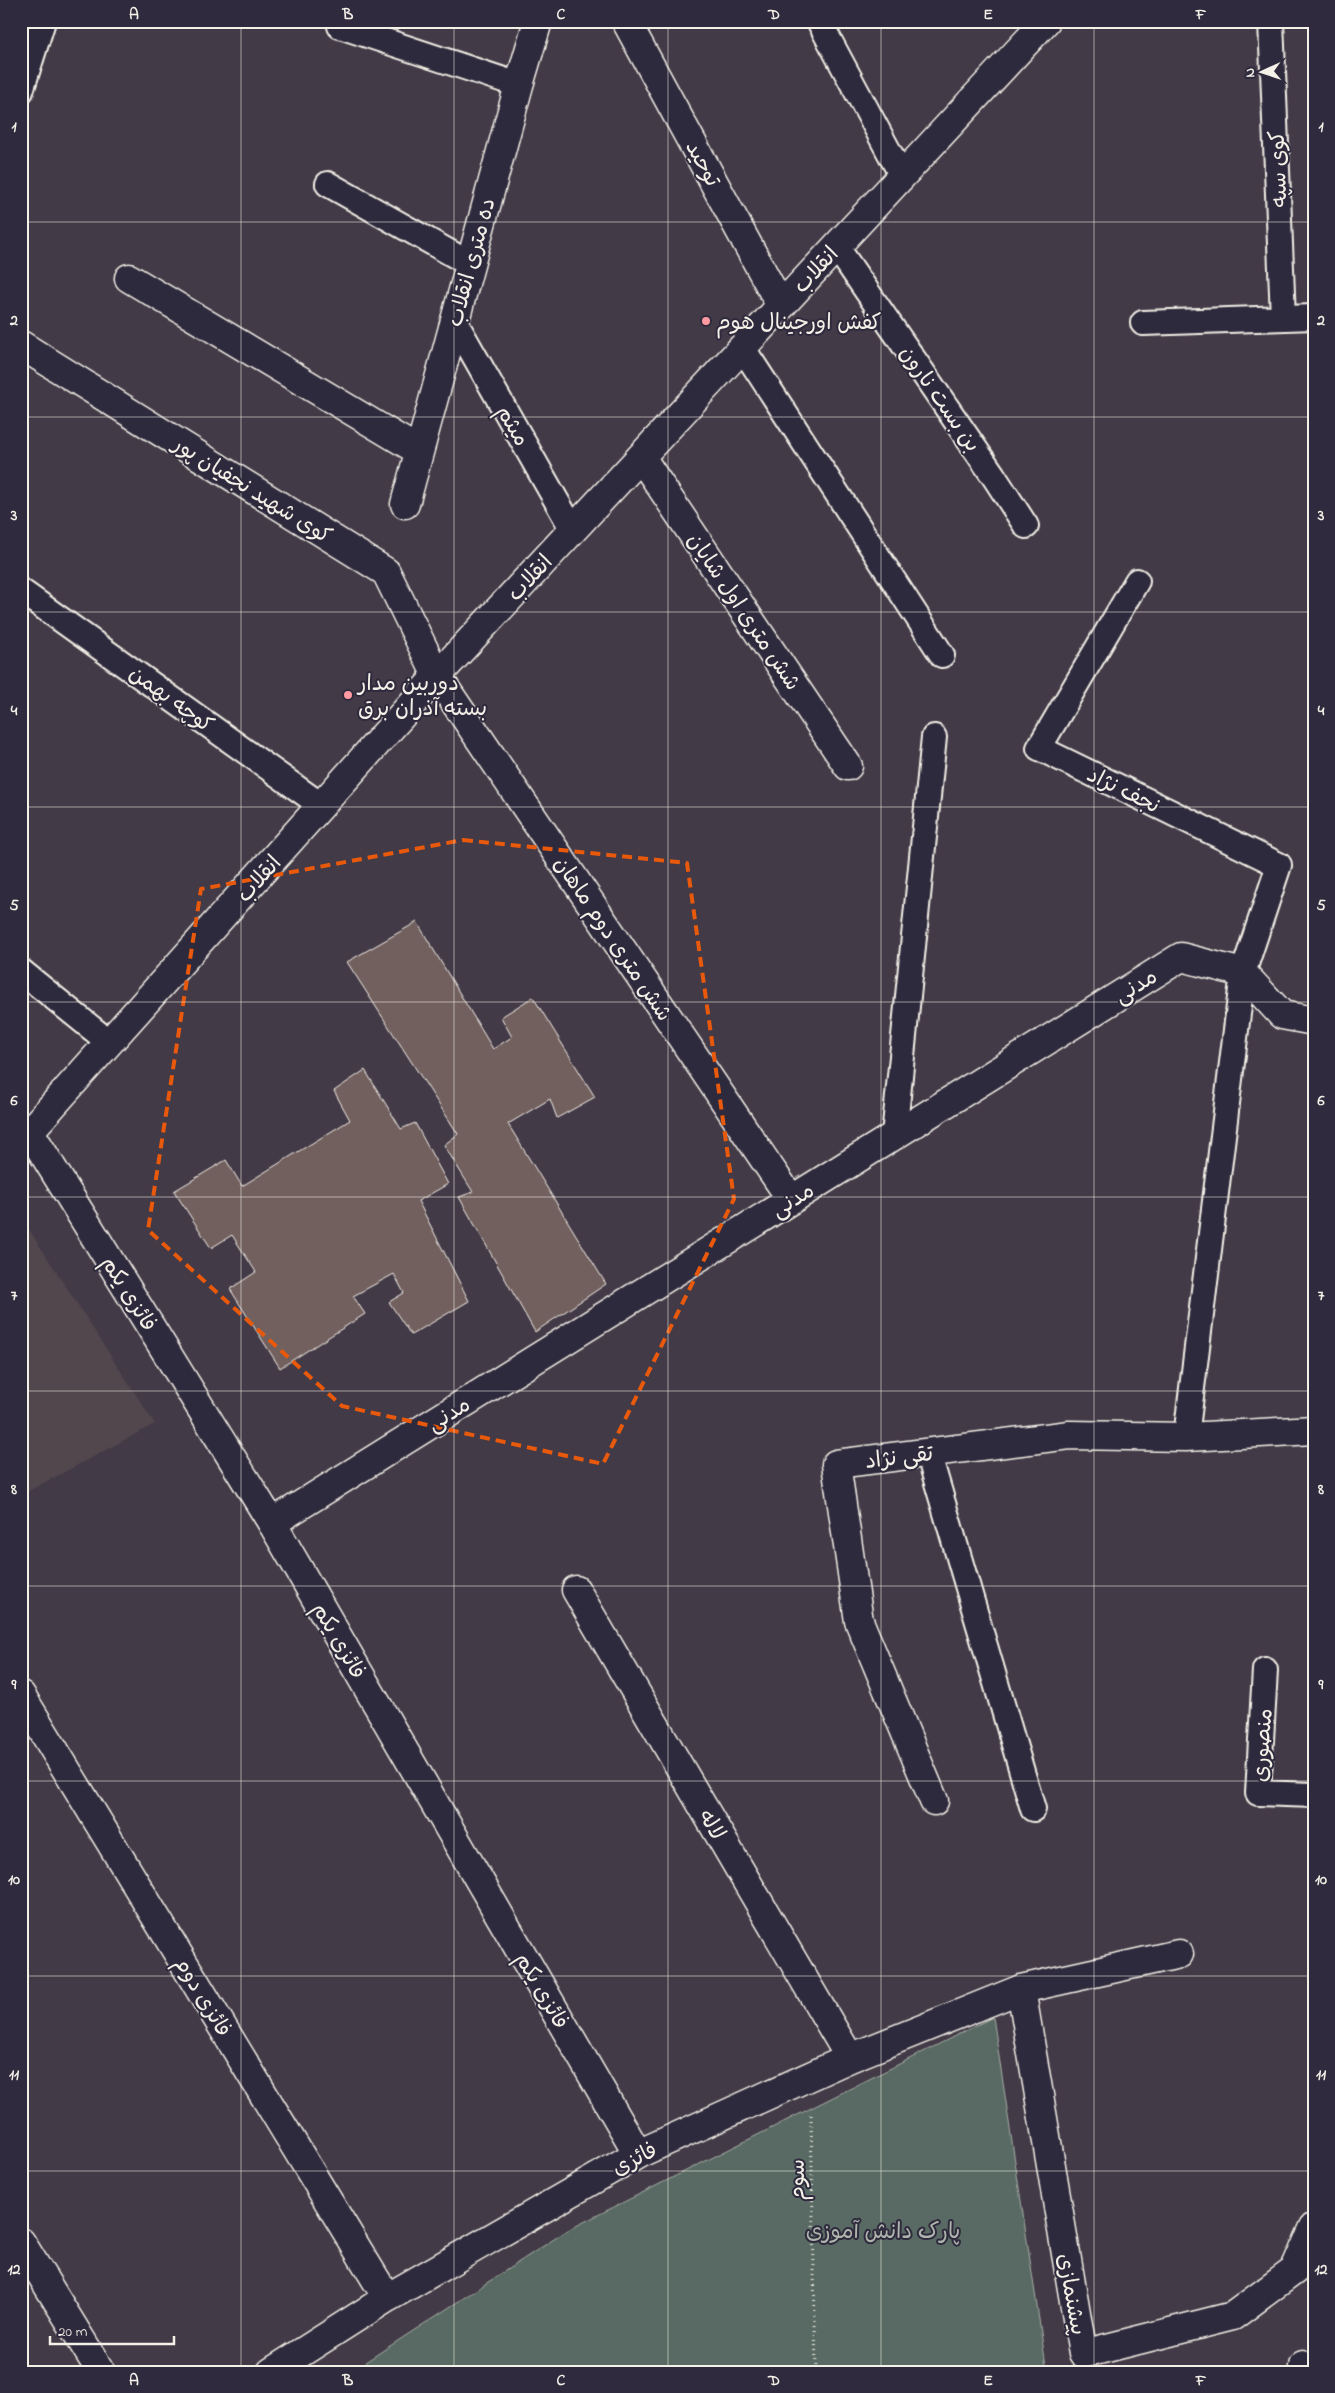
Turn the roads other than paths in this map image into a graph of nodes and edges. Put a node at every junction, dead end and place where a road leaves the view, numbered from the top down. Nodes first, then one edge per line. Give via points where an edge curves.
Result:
1 (43, 21) edge
2 (538, 21) edge
3 (626, 21) edge
4 (819, 21) edge
5 (1046, 21) edge
6 (1271, 21) edge
7 (340, 26) dead end
8 (518, 85) junction
9 (21, 91) edge
10 (902, 176) junction
11 (328, 184) dead end
12 (836, 246) junction
13 (470, 264) junction
14 (129, 278) dead end
15 (781, 306) junction
16 (1314, 317) edge
17 (1283, 318) junction
18 (454, 320) junction
19 (1143, 323) dead end
20 (21, 345) edge
21 (742, 347) junction
22 (419, 451) junction
23 (641, 457) junction
24 (405, 504) dead end
25 (1026, 526) dead end
26 (573, 530) junction
27 (1137, 581) dead end
28 (21, 591) edge
29 (942, 655) dead end
30 (437, 676) junction
31 (934, 737) dead end
32 (848, 766) dead end
33 (322, 806) junction
34 (21, 971) edge
35 (1243, 973) junction
36 (1314, 1021) edge
37 (110, 1043) junction
38 (894, 1136) junction
39 (26, 1137) edge
40 (791, 1199) junction
41 (1314, 1430) edge
42 (1186, 1437) junction
43 (928, 1452) junction
44 (272, 1523) junction
45 (576, 1590) dead end
46 (1266, 1670) dead end
47 (21, 1694) edge
48 (1314, 1795) edge
49 (934, 1801) dead end
50 (1033, 1809) dead end
51 (1179, 1954) dead end
52 (1021, 1989) junction
53 (850, 2058) junction
54 (638, 2154) junction
55 (1314, 2226) edge
56 (21, 2242) edge
57 (387, 2298) junction
58 (101, 2372) edge
59 (271, 2372) edge

1 - 9 lane
2 - 8 street, ده متری انقلاب
3 - 15 street, توحید
4 - 10 lane
5 - 10 street, انقلاب
6 - 17 lane, کوی سپه
7 - 8 lane
8 - 13 street, ده متری انقلاب
10 - 12 street, انقلاب
11 - 13 lane
12 - 15 street, انقلاب
12 - 25 lane, بن بست نارون
13 - 18 street, ده متری انقلاب
14 - 22 street
15 - 21 street, انقلاب
16 - 17 lane
17 - 19 lane
18 - 22 street, ده متری انقلاب
18 - 26 lane, میثم
20 - 30 street, کوی شهید نجفیان پور via 386,572
21 - 23 street, انقلاب
21 - 29 lane
22 - 24 street, ده متری انقلاب
23 - 26 street, انقلاب
23 - 32 street, شش متری اول شایان
26 - 30 street, انقلاب
27 - 35 lane, نجف نژاد via 1038,748 1279,865
28 - 33 lane, کوچه بهمن
30 - 33 street, انقلاب
30 - 40 street, شش متری دوم ماهان
31 - 38 lane
33 - 37 street, انقلاب
34 - 37 lane
35 - 36 street via 1282,1015
35 - 38 street, مدنی via 1181,957
35 - 42 lane
37 - 39 street, انقلاب
38 - 40 street, مدنی
39 - 44 street, فائزی یکم
40 - 44 street, مدنی
41 - 42 street, تقی نژاد
42 - 43 street, تقی نژاد via 1070,1435
43 - 49 street, تقی نژاد via 836,1464 859,1621
43 - 50 lane
44 - 54 street, فائزی یکم
45 - 53 street, لاله
46 - 48 lane, منصوری via 1258,1793
47 - 57 street, فائزی دوم
51 - 52 street, فائزی
52 - 53 street, فائزی
52 - 55 street, پیشنمازی via 1083,2354 1233,2316 1295,2270
53 - 54 street, فائزی
54 - 57 street, فائزی
56 - 58 street
57 - 59 street, فائزی

